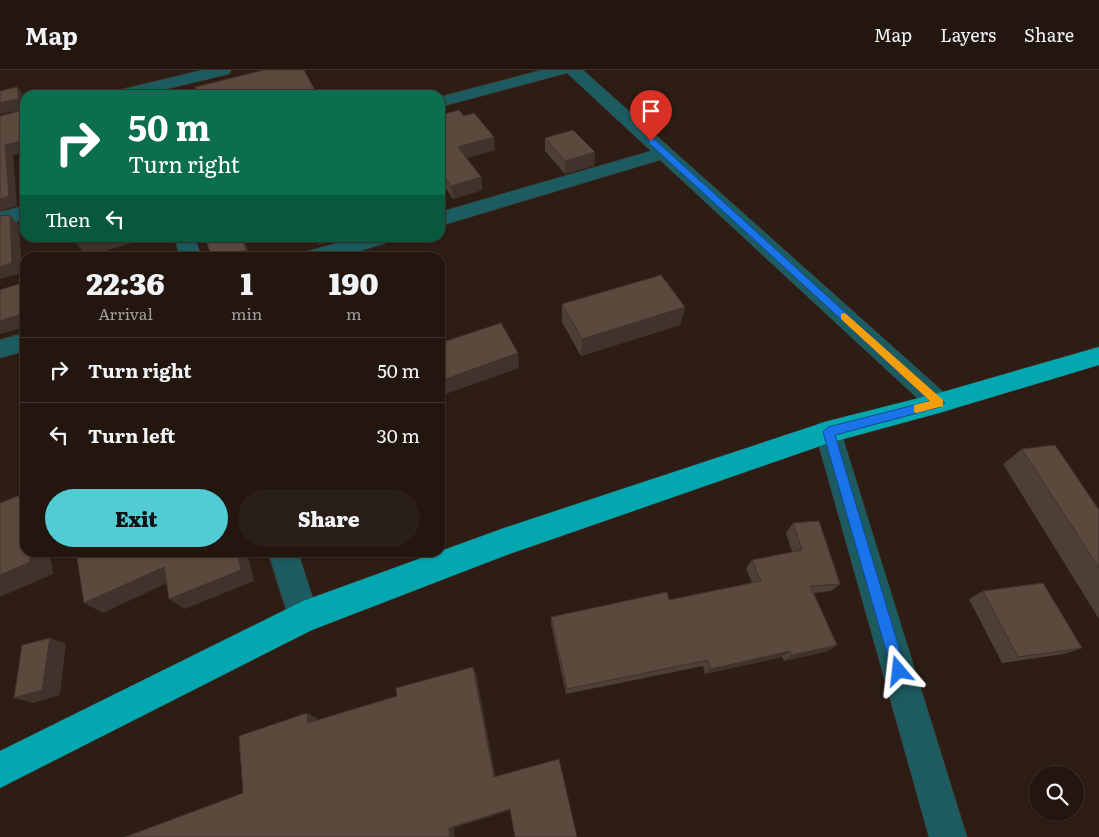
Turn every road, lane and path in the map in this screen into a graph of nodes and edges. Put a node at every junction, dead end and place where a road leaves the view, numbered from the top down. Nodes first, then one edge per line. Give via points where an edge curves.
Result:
1 (224, 70) edge
2 (561, 70) edge
3 (573, 70) edge
4 (132, 90) edge
5 (445, 101) edge
6 (664, 153) junction
7 (20, 214) edge
8 (445, 218) edge
9 (0, 219) edge
10 (364, 242) edge
11 (330, 252) edge
12 (20, 343) edge
13 (0, 349) edge
14 (1099, 356) edge
15 (940, 403) junction
16 (828, 432) junction
17 (285, 557) edge
18 (303, 617) junction
19 (0, 770) edge
20 (948, 837) edge

1 - 4 street
2 - 5 street
3 - 6 street
6 - 8 street
6 - 15 street
7 - 9 street
10 - 11 street
12 - 13 street
14 - 15 highway
15 - 16 highway
16 - 18 highway via 504,542
16 - 20 street
17 - 18 street
18 - 19 highway

